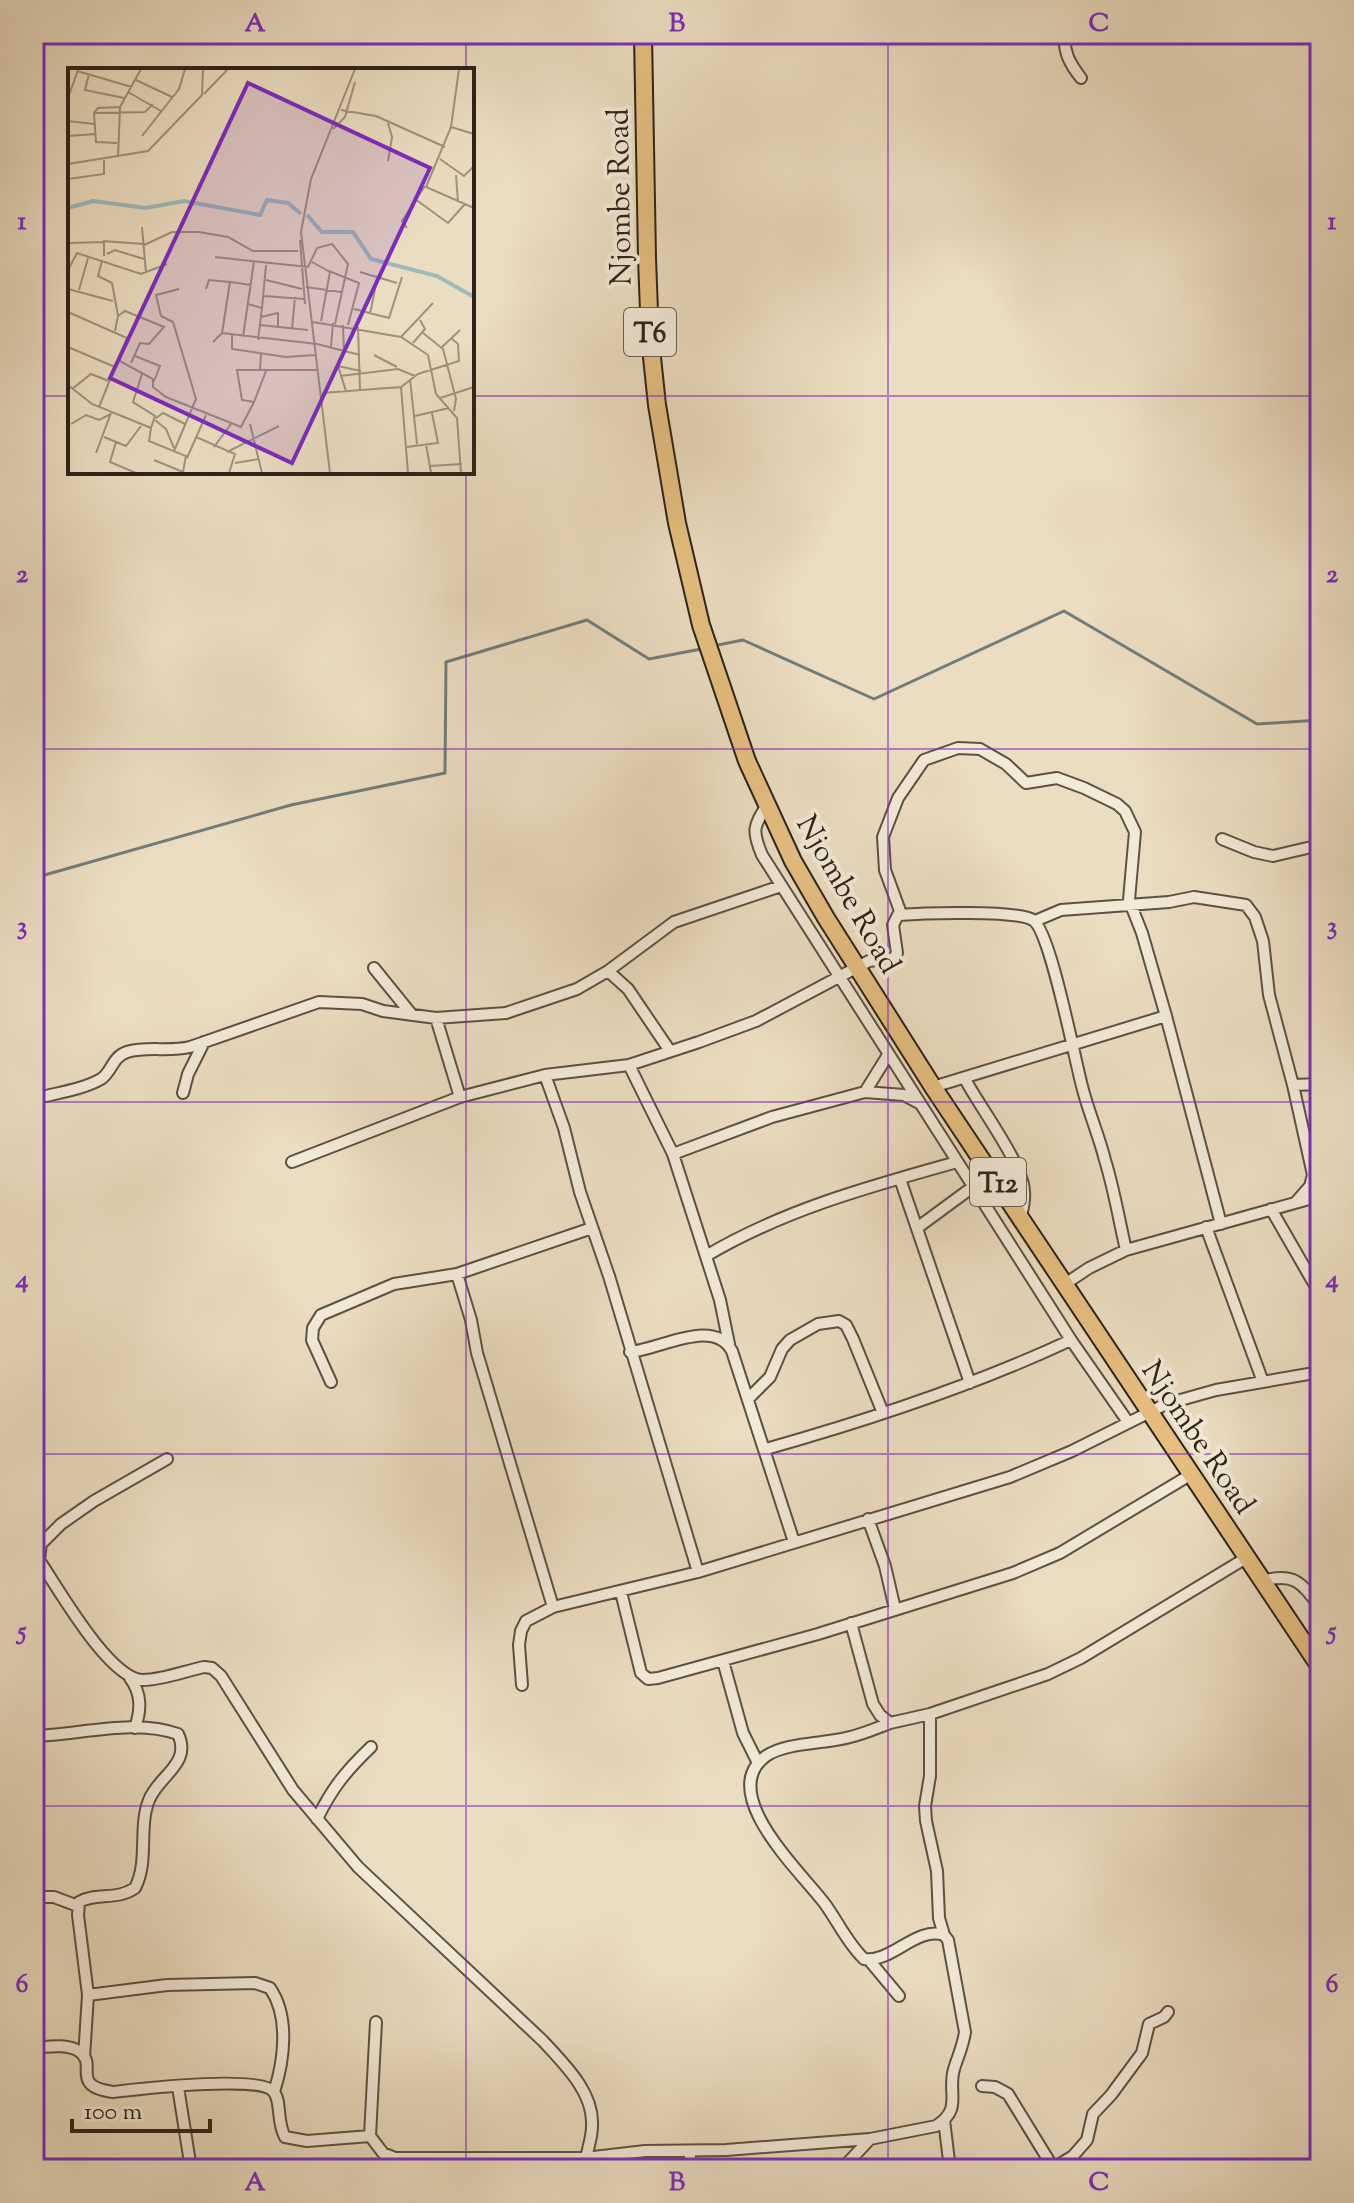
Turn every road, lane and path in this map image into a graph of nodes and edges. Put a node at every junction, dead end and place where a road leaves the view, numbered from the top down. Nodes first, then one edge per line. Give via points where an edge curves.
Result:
1 (1065, 34) edge
2 (648, 36) edge
3 (1081, 78) dead end
4 (718, 676) joint
5 (767, 805) junction
6 (1222, 839) dead end
7 (1320, 845) edge
8 (781, 886) junction
9 (1131, 905) junction
10 (899, 915) junction
11 (1035, 921) junction
12 (374, 968) dead end
13 (858, 968) junction
14 (608, 971) junction
15 (841, 977) junction
16 (412, 1015) junction
17 (1166, 1016) junction
18 (436, 1018) junction
19 (204, 1042) junction
20 (1072, 1046) junction
21 (670, 1051) junction
22 (888, 1055) junction
23 (629, 1065) junction
24 (545, 1075) junction
25 (965, 1079) junction
26 (1320, 1084) edge
27 (1293, 1085) junction
28 (933, 1087) junction
29 (865, 1092) junction
30 (183, 1093) dead end
31 (460, 1097) junction
32 (34, 1099) edge
33 (919, 1104) junction
34 (673, 1154) junction
35 (292, 1162) dead end
36 (957, 1162) junction
37 (900, 1179) junction
38 (974, 1186) junction
39 (1320, 1196) edge
40 (1296, 1202) junction
41 (1271, 1209) junction
42 (1021, 1216) junction
43 (1221, 1224) junction
44 (1206, 1227) junction
45 (592, 1228) junction
46 (917, 1228) junction
47 (1126, 1250) junction
48 (706, 1256) junction
49 (457, 1274) junction
50 (1065, 1284) junction
51 (1320, 1293) edge
52 (1071, 1340) junction
53 (729, 1344) junction
54 (630, 1352) junction
55 (1320, 1372) edge
56 (331, 1382) dead end
57 (1263, 1382) junction
58 (970, 1383) junction
59 (748, 1399) junction
60 (1147, 1411) junction
61 (883, 1413) junction
62 (1128, 1422) junction
63 (766, 1449) junction
64 (167, 1459) dead end
65 (1190, 1475) junction
66 (868, 1519) junction
67 (794, 1542) junction
68 (1246, 1558) junction
69 (698, 1572) junction
70 (1262, 1581) junction
71 (621, 1592) junction
72 (553, 1607) junction
73 (1320, 1607) edge
74 (895, 1609) junction
75 (851, 1623) junction
76 (723, 1661) junction
77 (1320, 1667) edge
78 (129, 1677) junction
79 (522, 1685) dead end
80 (930, 1714) junction
81 (890, 1723) junction
82 (135, 1728) junction
83 (34, 1736) edge
84 (371, 1747) dead end
85 (758, 1763) junction
86 (317, 1819) junction
87 (34, 1897) edge
88 (78, 1906) junction
89 (944, 1935) junction
90 (869, 1960) junction
91 (88, 1995) junction
92 (899, 1996) dead end
93 (1168, 2012) dead end
94 (376, 2022) dead end
95 (34, 2048) edge
96 (84, 2057) junction
97 (982, 2086) dead end
98 (178, 2087) junction
99 (274, 2092) junction
100 (944, 2120) junction
101 (370, 2136) junction
102 (870, 2139) junction
103 (690, 2152) junction
104 (1073, 2156) junction
105 (387, 2157) junction
106 (585, 2164) edge
107 (191, 2169) edge
108 (378, 2169) edge
109 (690, 2169) edge
110 (842, 2169) edge
111 (950, 2169) edge
112 (1053, 2169) edge
113 (1067, 2169) edge

1 - 3 street via 1070,64
2 - 4 highway, Njombe Road / T6 via 651,351 665,459 701,625
4 - 5 highway, Njombe Road / T12
5 - 8 street via 754,828 755,838
5 - 13 highway, Njombe Road / T12 via 793,861
6 - 7 street via 1273,856
8 - 14 street via 674,922
8 - 15 street
9 - 10 street via 1135,832 1125,811 1063,779 1026,783 992,755 958,748 924,760 891,811 883,837 884,862
9 - 11 street via 1061,910
9 - 17 street
9 - 27 street via 1200,897 1240,902 1250,909 1263,941 1269,995
10 - 11 street via 946,912
10 - 13 street via 893,925 894,958
11 - 20 street via 1046,943
12 - 16 street
13 - 15 street
13 - 28 highway, Njombe Road / T12
14 - 18 street via 577,989 506,1013
14 - 21 street via 628,989
15 - 21 street via 756,1021
15 - 22 street
16 - 18 street
16 - 19 street via 319,1002
17 - 20 street
17 - 43 street
18 - 31 street
19 - 30 street
19 - 32 street via 177,1050 131,1051 110,1065 105,1077
20 - 25 street
20 - 47 street
21 - 23 street
22 - 29 street
22 - 33 street
23 - 24 street
23 - 34 street
24 - 31 street
24 - 45 street
25 - 28 street
25 - 42 street via 1022,1178
26 - 27 street
27 - 40 street via 1313,1181
28 - 42 highway, Njombe Road / T12
29 - 33 street via 904,1095
29 - 34 street via 772,1117
31 - 35 street
33 - 36 street
34 - 48 street
36 - 37 street
36 - 38 street
37 - 46 street
37 - 48 street via 760,1226
38 - 46 street
38 - 52 street
39 - 40 street
40 - 41 street
41 - 43 street
41 - 51 street
42 - 50 highway, Njombe Road / T12
43 - 44 street
44 - 47 street
44 - 57 street
45 - 49 street
45 - 54 street
46 - 58 street
47 - 50 street
48 - 53 street
49 - 56 street via 394,1284 321,1315 312,1340
49 - 72 street
50 - 60 highway, Njombe Road / T12
52 - 58 street
52 - 62 street
53 - 54 street via 724,1338 700,1335
53 - 59 street
54 - 69 street
55 - 57 street
57 - 60 street
58 - 61 street
59 - 61 street via 770,1377 790,1340 818,1324 839,1321 853,1339
59 - 63 street
60 - 62 street
60 - 65 highway, Njombe Road / T12
61 - 63 street
62 - 66 street via 1010,1477
63 - 67 street
64 - 78 street via 61,1524 47,1535 39,1552 39,1560 89,1635
65 - 68 highway, Njombe Road / T12
65 - 74 street via 1060,1553
66 - 67 street
66 - 74 street
67 - 69 street
68 - 70 highway, Njombe Road / T12
68 - 80 street via 1081,1658
69 - 71 street
70 - 73 street via 1294,1579
70 - 77 highway, Njombe Road / T12
71 - 72 street
71 - 76 street via 641,1673 648,1679
72 - 79 street via 526,1621 521,1631
74 - 75 street
75 - 76 street
75 - 81 street via 873,1704
76 - 85 street via 743,1733
78 - 82 street via 139,1695
78 - 86 street via 151,1679 212,1668
80 - 81 street
80 - 89 street via 925,1806
81 - 85 street via 849,1737 779,1749
82 - 83 street
82 - 88 street via 178,1734 180,1760 149,1799 135,1888 82,1899
84 - 86 street via 343,1773
85 - 90 street via 750,1791 760,1822 859,1954
86 - 106 street via 358,1867 570,2071 593,2120
87 - 88 street via 54,1897
88 - 91 street
89 - 90 street via 931,1933
89 - 100 street via 965,2032 954,2070 951,2111
90 - 92 street
91 - 96 street
91 - 99 street via 167,1985 255,1983 270,1988 278,2004 283,2050
93 - 104 street via 1149,2024 1142,2053 1093,2114 1087,2140
94 - 101 street
95 - 96 street via 67,2048
96 - 98 street via 89,2082 98,2090
97 - 112 street via 1008,2094
98 - 99 street via 263,2085
98 - 107 street
99 - 101 street via 285,2137 307,2141
100 - 102 street via 926,2129
100 - 111 street
101 - 105 street
102 - 103 street
102 - 110 street
103 - 106 street via 645,2151
103 - 109 street
104 - 112 street
104 - 113 street
105 - 106 street
105 - 108 street

